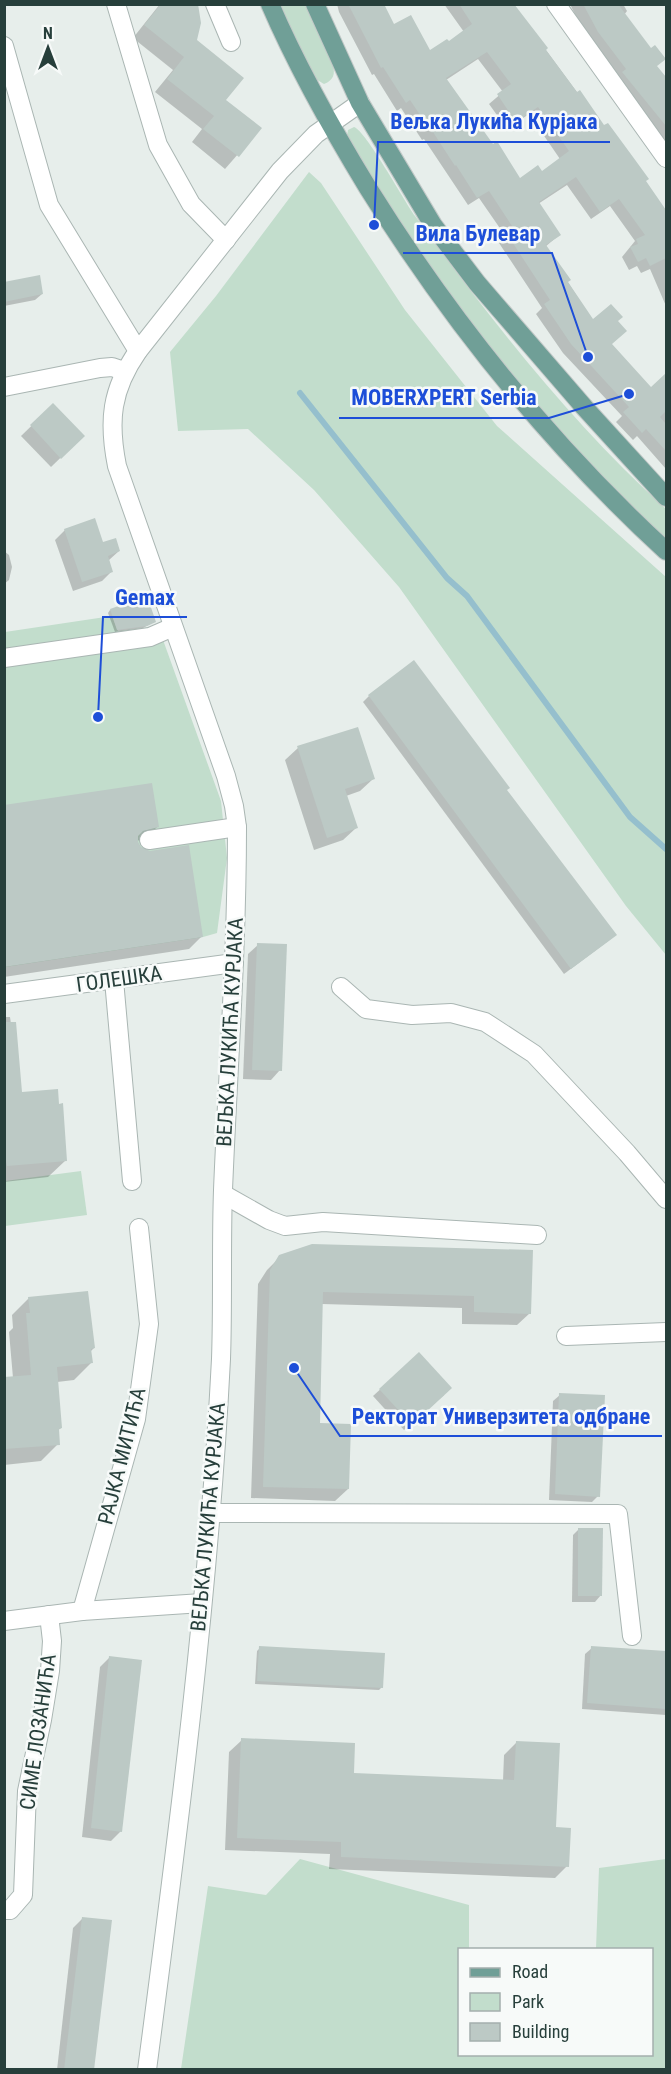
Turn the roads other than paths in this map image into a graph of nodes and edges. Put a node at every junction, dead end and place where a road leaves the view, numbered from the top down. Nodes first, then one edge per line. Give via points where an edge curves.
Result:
1 (116, 4) edge
2 (215, 4) edge
3 (270, 4) edge
4 (315, 4) edge
5 (556, 4) edge
6 (231, 42) dead end
7 (4, 46) edge
8 (360, 103) junction
9 (329, 124) junction
10 (666, 158) edge
11 (226, 240) junction
12 (138, 351) junction
13 (124, 370) junction
14 (4, 387) edge
15 (666, 497) edge
16 (666, 551) edge
17 (173, 627) junction
18 (4, 657) edge
19 (237, 827) junction
20 (149, 840) dead end
21 (234, 963) junction
22 (114, 980) junction
23 (341, 987) dead end
24 (4, 994) edge
25 (132, 1181) dead end
26 (223, 1194) junction
27 (666, 1199) edge
28 (139, 1228) dead end
29 (537, 1235) dead end
30 (666, 1332) edge
31 (566, 1336) dead end
32 (210, 1514) junction
33 (202, 1603) junction
34 (82, 1611) junction
35 (49, 1615) junction
36 (4, 1621) edge
37 (632, 1636) dead end
38 (4, 1910) edge
39 (147, 2070) edge

1 - 11 street via 158,145 191,204
2 - 6 street
3 - 9 main road
4 - 8 main road
5 - 10 street
7 - 12 street via 49,206
8 - 9 street, ВЕЉКА ЛУКИЋА КУРЈАКА
8 - 15 main road via 433,225 477,282
9 - 11 street, ВЕЉКА ЛУКИЋА КУРЈАКА via 280,171
9 - 16 main road via 433,287 478,346 567,450
11 - 12 street, ВЕЉКА ЛУКИЋА КУРЈАКА
12 - 13 street, ВЕЉКА ЛУКИЋА КУРЈАКА
13 - 14 street via 100,368
13 - 17 street, ВЕЉКА ЛУКИЋА КУРЈАКА via 115,398 113,446
17 - 18 street via 150,637
17 - 19 street, ВЕЉКА ЛУКИЋА КУРЈАКА via 226,776
19 - 20 street
19 - 21 street, ВЕЉКА ЛУКИЋА КУРЈАКА
21 - 22 street, ГОЛЕШКА
21 - 26 street, ВЕЉКА ЛУКИЋА КУРЈАКА
22 - 24 street, ГОЛЕШКА
22 - 25 street
23 - 27 street via 366,1009 412,1015 451,1013 484,1022 534,1054
26 - 29 street via 285,1226 323,1222
26 - 32 street, ВЕЉКА ЛУКИЋА КУРЈАКА via 220,1360
28 - 34 street, РАЈКА МИТИЋА via 149,1324 136,1419
30 - 31 street
32 - 33 street, ВЕЉКА ЛУКИЋА КУРЈАКА
32 - 37 street via 618,1514
33 - 34 street
33 - 39 street, ВЕЉКА ЛУКИЋА КУРЈАКА
34 - 35 street
35 - 36 street
35 - 38 street, СИМЕ ЛОЗАНИЋА via 50,1671 27,1791 23,1895 10,1910

